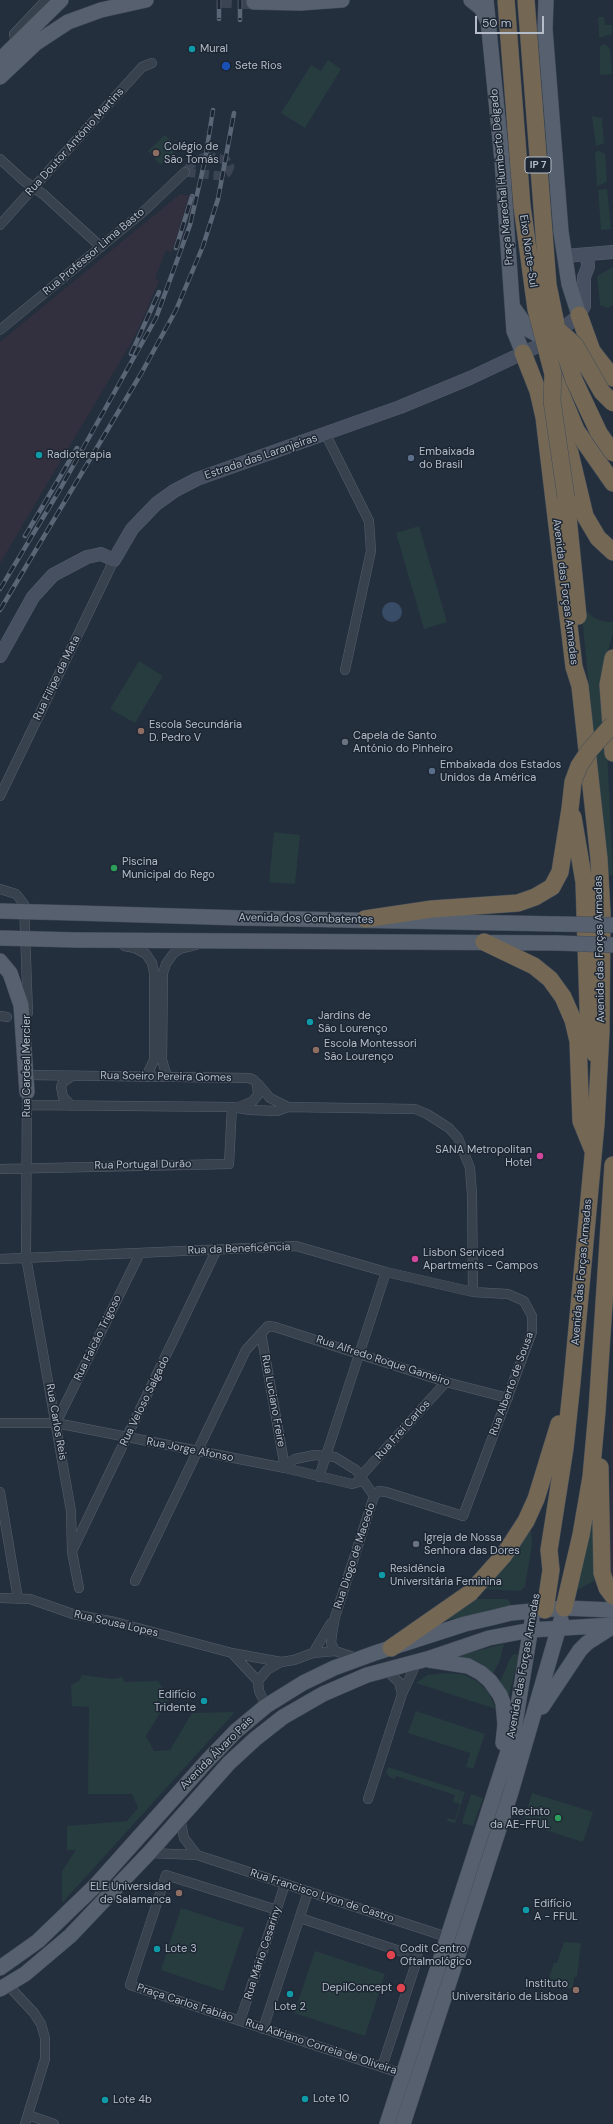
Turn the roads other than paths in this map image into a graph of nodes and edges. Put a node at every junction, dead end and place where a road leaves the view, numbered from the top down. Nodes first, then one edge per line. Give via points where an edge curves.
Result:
1 (46, 0) edge
2 (61, 0) edge
3 (146, 0) edge
4 (342, 0) edge
5 (471, 0) edge
6 (486, 0) edge
7 (506, 0) edge
8 (526, 0) edge
9 (537, 0) edge
10 (546, 0) edge
11 (272, 1) edge
12 (254, 2) dead end
13 (488, 22) junction
14 (545, 29) junction
15 (16, 44) junction
16 (0, 60) edge
17 (152, 63) dead end
18 (0, 78) edge
19 (0, 159) edge
20 (185, 172) dead end
21 (33, 187) junction
22 (0, 224) edge
23 (101, 247) junction
24 (613, 252) edge
25 (577, 255) junction
26 (512, 292) junction
27 (514, 307) junction
28 (579, 314) junction
29 (0, 330) edge
30 (552, 332) junction
31 (523, 353) junction
32 (553, 374) junction
33 (613, 378) edge
34 (538, 391) junction
35 (613, 403) edge
36 (326, 435) junction
37 (613, 453) edge
38 (613, 483) edge
39 (613, 552) edge
40 (114, 560) junction
41 (0, 656) edge
42 (613, 658) edge
43 (346, 670) dead end
44 (580, 686) junction
45 (613, 724) edge
46 (613, 753) edge
47 (0, 796) edge
48 (569, 815) junction
49 (0, 889) edge
50 (0, 911) edge
51 (365, 919) junction
52 (613, 925) edge
53 (0, 938) edge
54 (76, 940) junction
55 (215, 940) junction
56 (484, 942) junction
57 (613, 945) edge
58 (0, 961) edge
59 (599, 1066) junction
60 (28, 1075) junction
61 (72, 1076) junction
62 (146, 1077) junction
63 (167, 1077) junction
64 (257, 1084) junction
65 (27, 1098) junction
66 (72, 1106) junction
67 (235, 1107) junction
68 (288, 1107) junction
69 (593, 1151) junction
70 (613, 1165) edge
71 (27, 1168) junction
72 (0, 1169) edge
73 (217, 1249) junction
74 (140, 1253) junction
75 (26, 1258) junction
76 (0, 1259) edge
77 (386, 1272) junction
78 (473, 1292) junction
79 (261, 1333) junction
80 (359, 1354) junction
81 (446, 1382) junction
82 (572, 1382) junction
83 (508, 1398) junction
84 (597, 1411) junction
85 (0, 1423) edge
86 (56, 1423) junction
87 (127, 1438) junction
88 (197, 1451) junction
89 (326, 1455) junction
90 (285, 1468) junction
91 (319, 1477) junction
92 (360, 1477) junction
93 (0, 1492) edge
94 (374, 1496) junction
95 (72, 1552) junction
96 (135, 1581) dead end
97 (79, 1588) dead end
98 (613, 1596) edge
99 (0, 1598) edge
100 (18, 1598) junction
101 (564, 1608) junction
102 (540, 1610) junction
103 (613, 1610) edge
104 (335, 1616) junction
105 (613, 1626) edge
106 (560, 1628) junction
107 (531, 1630) junction
108 (391, 1648) junction
109 (335, 1651) junction
110 (232, 1653) junction
111 (313, 1653) junction
112 (360, 1658) junction
113 (422, 1661) junction
114 (281, 1662) junction
115 (383, 1671) junction
116 (258, 1681) junction
117 (402, 1694) junction
118 (266, 1706) junction
119 (283, 1717) junction
120 (534, 1719) junction
121 (502, 1770) junction
122 (368, 1799) dead end
123 (180, 1818) junction
124 (149, 1853) junction
125 (197, 1855) junction
126 (285, 1884) junction
127 (308, 1892) junction
128 (277, 1910) junction
129 (300, 1918) junction
130 (447, 1937) junction
131 (2, 1976) edge
132 (240, 2021) junction
133 (263, 2029) junction
134 (382, 2067) junction
135 (403, 2074) junction
136 (27, 2120) edge
137 (54, 2124) edge
138 (386, 2124) edge
139 (403, 2124) edge

1 - 15 street via 14,34
2 - 15 main road
3 - 18 main road via 101,10 68,22 36,42
4 - 11 main road via 300,3
5 - 13 main road via 482,8
6 - 13 main road, Praça Marechal Humberto Delgado
7 - 32 highway, Eixo Norte-Sul / IP 7, bridge via 523,213 536,309
8 - 30 highway, Eixo Norte-Sul / IP 7, bridge
9 - 14 main road
10 - 14 main road
11 - 12 main road
13 - 14 main road via 529,13 536,17
13 - 26 main road, Praça Marechal Humberto Delgado
14 - 25 main road
15 - 16 main road
17 - 21 street, Rua Doutor António Martins via 142,67
19 - 21 street
20 - 23 street, Rua Professor Lima Basto
21 - 22 street, Rua Doutor António Martins
21 - 23 street
23 - 29 street, Rua Professor Lima Basto
24 - 25 main road
25 - 26 main road via 528,263 522,269
25 - 28 main road via 569,284
25 - 28 main road via 588,267 584,277 586,298
26 - 27 main road, Praça Marechal Humberto Delgado
27 - 30 main road via 522,323 529,330 538,335
27 - 31 main road, Praça Marechal Humberto Delgado via 514,331
28 - 30 main road, Estrada das Laranjeiras via 560,331
28 - 33 highway via 592,351
30 - 31 main road, Estrada das Laranjeiras via 536,347
30 - 35 highway, bridge via 575,345 602,392
30 - 37 highway, Eixo Norte-Sul / IP 7, bridge via 599,433
31 - 34 highway, Avenida das Forças Armadas
31 - 36 main road, Estrada das Laranjeiras via 421,399
32 - 38 highway, Eixo Norte-Sul / IP 7 via 576,430
32 - 44 highway, bridge via 552,400 566,497 583,662
34 - 39 highway via 568,446 585,516 594,532
34 - 44 highway, Avenida das Forças Armadas via 544,417 574,667
36 - 40 main road, Estrada das Laranjeiras via 197,479 174,491 141,519 123,542
36 - 43 street via 369,521 371,550
40 - 41 main road via 100,554 87,557 52,575 33,596
40 - 47 street, Rua Filipe da Mata
42 - 46 highway via 608,684
44 - 59 highway, Avenida das Forças Armadas via 601,896
45 - 48 highway, bridge via 579,766 573,782
48 - 51 highway via 560,872 552,887 535,897 518,903 432,909
48 - 59 highway via 574,822 584,882 589,1038
49 - 60 street, Rua Cardeal Mercier via 16,894 24,904
50 - 51 main road, Avenida dos Combatentes, bridge
51 - 52 main road, Avenida dos Combatentes, bridge
53 - 54 main road, Avenida dos Combatentes, bridge
54 - 55 main road, Avenida dos Combatentes
54 - 62 street via 135,948 146,954 152,963 154,1060
55 - 56 main road, Avenida dos Combatentes
55 - 63 street via 180,949 173,954 162,973 162,1060
56 - 57 main road, Avenida dos Combatentes, bridge
56 - 69 highway via 534,966 550,979 563,997 576,1030 581,1076 581,1122
58 - 65 main road via 12,978 21,1005
59 - 69 highway, Avenida das Forças Armadas
60 - 61 street, Rua Soeiro Pereira Gomes
60 - 65 street, Rua Cardeal Mercier
61 - 62 street, Rua Soeiro Pereira Gomes
61 - 66 street via 67,1078 61,1087 63,1097
62 - 63 street, Rua Soeiro Pereira Gomes
63 - 64 street, Rua Soeiro Pereira Gomes via 249,1078
64 - 67 street, Rua Soeiro Pereira Gomes via 258,1095 253,1102
64 - 68 street, Rua Soeiro Pereira Gomes via 270,1098
65 - 66 street, Rua Soeiro Pereira Gomes
65 - 71 street, Rua Cardeal Mercier
66 - 67 street, Rua Soeiro Pereira Gomes
67 - 68 street, Rua Soeiro Pereira Gomes via 277,1111
67 - 71 street, Rua Portugal Durão via 229,1164
68 - 78 street, Rua Soeiro Pereira Gomes via 415,1109 449,1128 458,1138 470,1168
69 - 82 highway, Avenida das Forças Armadas
70 - 84 highway, Avenida das Forças Armadas
71 - 72 street, Rua Portugal Durão
71 - 75 street, Rua Cardeal Mercier
73 - 74 street, Rua da Beneficência
73 - 77 street, Rua da Beneficência via 296,1246
73 - 87 street, Rua Veloso Salgado
74 - 75 street, Rua da Beneficência
74 - 86 street, Rua Falcão Trigoso
75 - 76 street, Rua da Beneficência
75 - 86 street, Rua Carlos Reis
77 - 78 street, Rua da Beneficência
77 - 80 street
78 - 83 street, Rua Alberto de Sousa via 516,1296 524,1301 532,1316 532,1332
79 - 80 street, Rua Alfredo Roque Gameiro via 265,1328 272,1326
79 - 88 street via 246,1350
79 - 90 street, Rua Luciano Freire
80 - 81 street, Rua Alfredo Roque Gameiro
80 - 89 street
81 - 83 street, Rua Alfredo Roque Gameiro
81 - 92 street, Rua Frei Carlos
82 - 102 highway, Avenida das Forças Armadas via 565,1448 549,1550 541,1569
82 - 108 highway via 536,1499 512,1544 495,1567 470,1593
83 - 94 street, Rua Alberto de Sousa via 463,1516 386,1492 379,1491
84 - 98 highway via 602,1573
84 - 101 highway, Avenida das Forças Armadas via 586,1510
85 - 86 street, Rua Jorge Afonso
86 - 87 street, Rua Jorge Afonso
86 - 95 street, Rua Carlos Reis via 71,1511
87 - 88 street, Rua Jorge Afonso
87 - 95 street, Rua Veloso Salgado
88 - 90 street, Rua Jorge Afonso
88 - 96 street
89 - 90 street via 292,1460
89 - 91 street
89 - 92 street via 344,1462 356,1470
90 - 91 street, Rua Jorge Afonso
91 - 92 street, Rua Jorge Afonso via 352,1484 359,1482
92 - 94 street
93 - 100 street
94 - 104 street, Rua Diogo de Macedo
95 - 97 street, Rua Carlos Reis
99 - 100 street, Rua Sousa Lopes
100 - 110 street, Rua Sousa Lopes via 30,1599 73,1614 115,1622
101 - 102 main road, Avenida Álvaro Pais
101 - 103 main road, Avenida Álvaro Pais
101 - 106 main road, Avenida das Forças Armadas
102 - 106 main road, Avenida das Forças Armadas via 550,1625
102 - 107 main road, Avenida das Forças Armadas
102 - 108 main road, Avenida Álvaro Pais via 511,1613 465,1624
104 - 109 street, Rua Diogo de Macedo via 332,1643
104 - 111 street, Rua Diogo de Macedo
105 - 106 main road, Avenida Álvaro Pais
105 - 120 main road via 580,1650
106 - 107 main road, Avenida Álvaro Pais
106 - 120 main road, Avenida das Forças Armadas
107 - 113 main road, Avenida Álvaro Pais via 489,1638
107 - 121 main road, Avenida das Forças Armadas via 518,1712
108 - 112 main road, Avenida Álvaro Pais
109 - 111 street, Rua Sousa Lopes
109 - 112 street
110 - 114 street, Rua Sousa Lopes
110 - 116 street
111 - 114 street, Rua Sousa Lopes
112 - 118 main road, Avenida Álvaro Pais via 303,1683
113 - 115 main road, Avenida Álvaro Pais
113 - 117 street
113 - 121 main road via 461,1664 475,1669 497,1690 504,1712
114 - 116 street via 267,1670
115 - 117 street via 399,1682
115 - 119 main road, Avenida Álvaro Pais via 323,1694
116 - 118 street via 258,1691
117 - 122 street
118 - 119 main road
118 - 131 main road, Avenida Álvaro Pais via 207,1761 96,1886
119 - 123 main road, Avenida Álvaro Pais via 241,1751
120 - 139 main road, Avenida das Forças Armadas
121 - 130 main road, Avenida das Forças Armadas
123 - 124 main road, Avenida Álvaro Pais
123 - 125 street via 184,1838
124 - 125 street, Rua Francisco Lyon de Castro
124 - 131 main road, Avenida Álvaro Pais via 70,1936 25,1974
125 - 126 street, Rua Francisco Lyon de Castro
126 - 127 street, Rua Francisco Lyon de Castro
126 - 128 street, Rua Mário Cesariny
127 - 129 street
127 - 130 street, Rua Francisco Lyon de Castro
128 - 132 street, Rua Mário Cesariny
128 - 132 street, Praça Carlos Fabião via 166,1875 130,1985
129 - 133 street
129 - 134 street via 418,1957
130 - 135 main road, Avenida das Forças Armadas
131 - 136 street via 34,2013 45,2038 45,2059
132 - 133 street, Rua Adriano Correia de Oliveira
133 - 134 street, Rua Adriano Correia de Oliveira
134 - 135 street, Rua Adriano Correia de Oliveira
135 - 138 main road, Avenida das Forças Armadas
136 - 137 street

